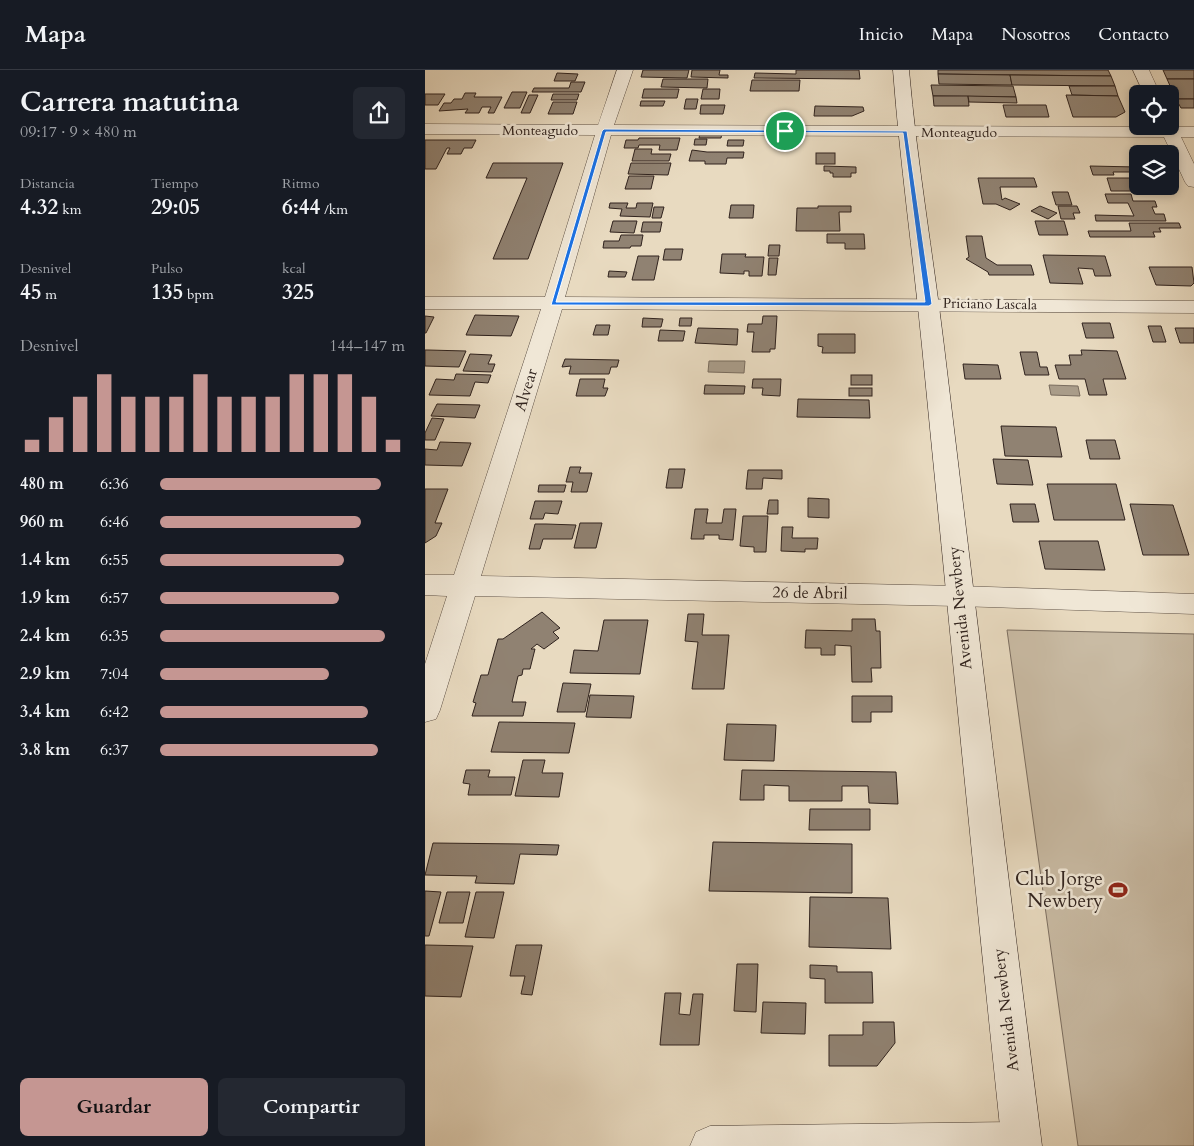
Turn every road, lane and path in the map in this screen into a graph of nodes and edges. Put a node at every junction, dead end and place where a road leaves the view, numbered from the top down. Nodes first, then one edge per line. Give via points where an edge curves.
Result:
1 (625, 70) edge
2 (901, 70) edge
3 (1141, 70) edge
4 (1148, 85) edge
5 (1129, 129) edge
6 (425, 130) edge
7 (1179, 130) edge
8 (604, 131) junction
9 (905, 132) junction
10 (1194, 132) edge
11 (1171, 135) edge
12 (1194, 182) edge
13 (425, 303) edge
14 (553, 304) junction
15 (929, 304) junction
16 (1194, 307) edge
17 (425, 585) edge
18 (464, 586) junction
19 (959, 596) junction
20 (1194, 604) edge
21 (425, 710) edge
22 (1022, 1144) edge
23 (709, 1146) edge

1 - 8 street, Alvear
2 - 9 street, Avenida Newbery
3 - 4 street
5 - 9 street, Monteagudo
6 - 8 street, Monteagudo
7 - 10 street, Monteagudo
8 - 9 street, Monteagudo
8 - 14 street, Alvear
9 - 15 street, Avenida Newbery
11 - 12 street
13 - 14 street, Priciano Lascala
14 - 15 street, Priciano Lascala
14 - 18 street, Alvear
15 - 16 street, Priciano Lascala
15 - 19 street, Avenida Newbery
17 - 18 street, 26 de Abril
18 - 19 street, 26 de Abril
18 - 21 street, Alvear
19 - 20 street, 26 de Abril
19 - 22 street, Avenida Newbery
22 - 23 street

